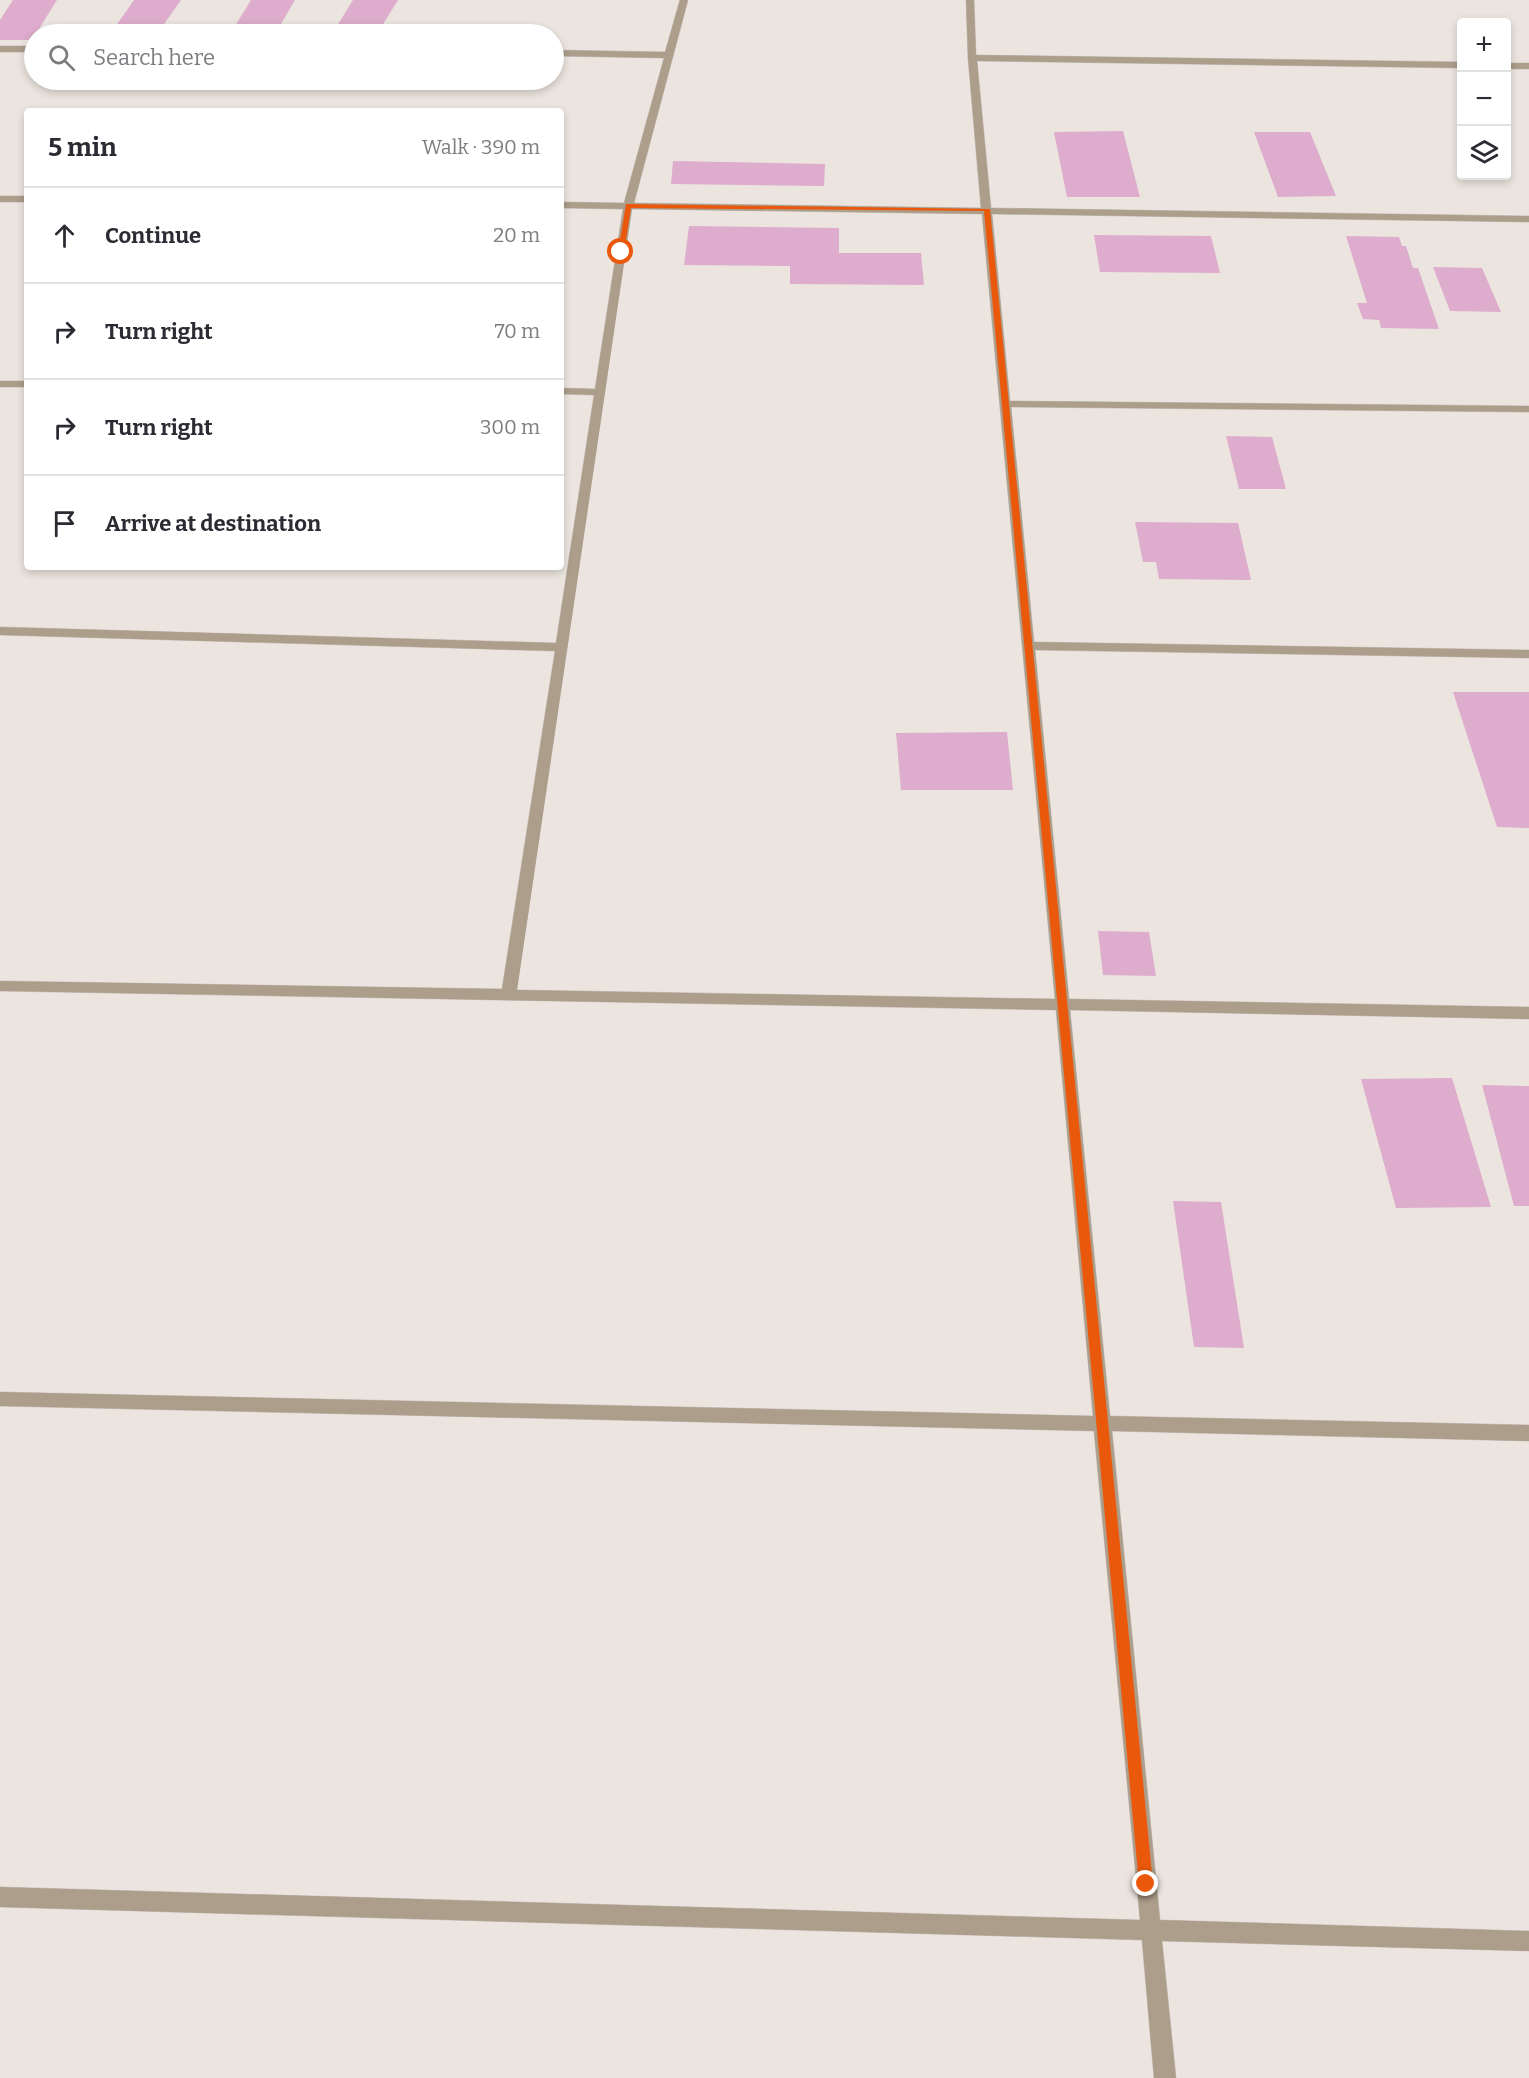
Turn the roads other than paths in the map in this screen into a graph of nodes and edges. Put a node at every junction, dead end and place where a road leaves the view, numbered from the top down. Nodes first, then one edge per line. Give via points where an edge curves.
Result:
1 (684, 0) edge
2 (970, 0) edge
3 (0, 49) edge
4 (24, 49) edge
5 (564, 53) edge
6 (669, 55) junction
7 (972, 58) junction
8 (1457, 65) edge
9 (1511, 66) edge
10 (1529, 66) edge
11 (0, 199) edge
12 (24, 199) edge
13 (564, 205) edge
14 (628, 206) junction
15 (987, 209) junction
16 (1529, 219) edge
17 (0, 384) edge
18 (24, 384) edge
19 (564, 391) edge
20 (600, 392) junction
21 (1005, 404) junction
22 (1529, 409) edge
23 (0, 631) edge
24 (1028, 646) junction
25 (562, 647) junction
26 (1529, 654) edge
27 (0, 986) edge
28 (509, 995) junction
29 (1063, 1004) junction
30 (1529, 1012) edge
31 (0, 1399) edge
32 (1103, 1425) junction
33 (1529, 1434) edge
34 (0, 1898) edge
35 (1150, 1929) junction
36 (1529, 1941) edge
37 (1165, 2078) edge

1 - 6 street
2 - 7 street
3 - 4 street
5 - 6 street
6 - 14 street
7 - 8 street
7 - 15 street
9 - 10 street
11 - 12 street
13 - 14 street
14 - 15 street
14 - 20 street
15 - 16 street
15 - 21 street
17 - 18 street
19 - 20 street
20 - 25 street
21 - 22 street
21 - 24 street
23 - 25 street
24 - 26 street
24 - 29 street
25 - 28 street
27 - 28 street
28 - 29 street
29 - 30 street
29 - 32 street
31 - 32 street
32 - 33 street
32 - 35 street
34 - 35 street
35 - 36 street
35 - 37 street

